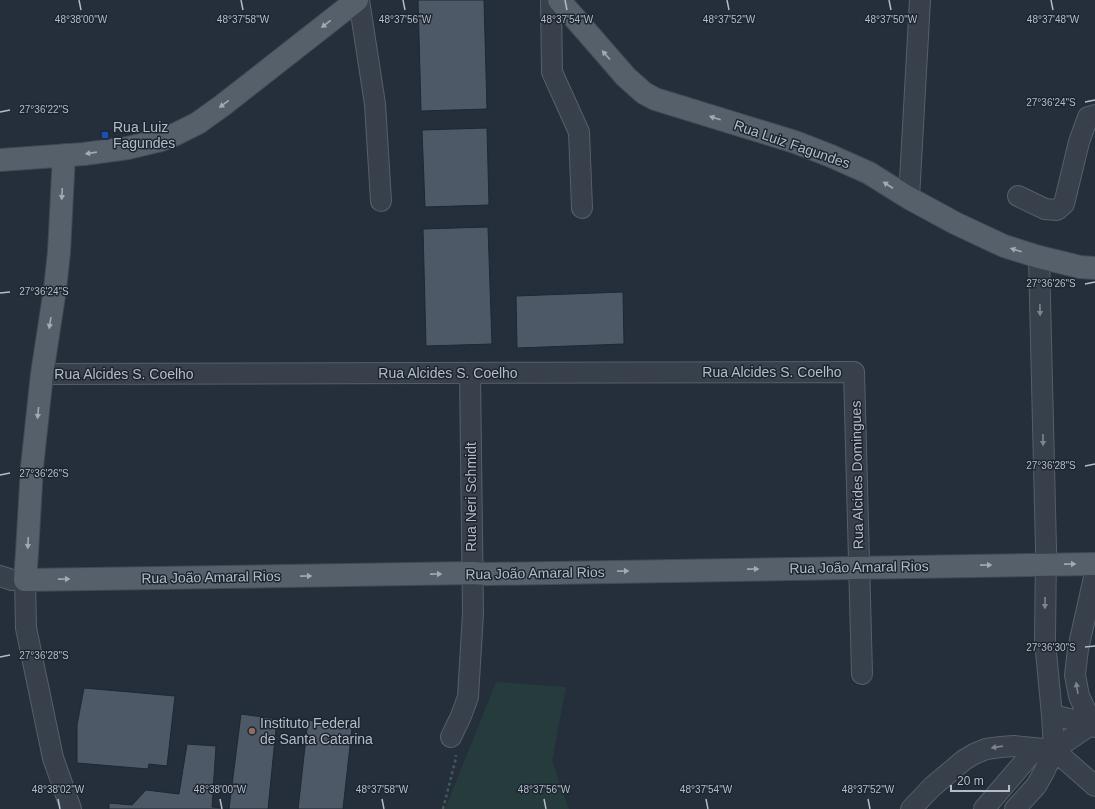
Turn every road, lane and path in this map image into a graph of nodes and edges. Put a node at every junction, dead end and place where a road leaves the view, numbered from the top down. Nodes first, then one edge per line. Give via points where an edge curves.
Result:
1 (358, 0) edge
2 (551, 0) edge
3 (559, 0) edge
4 (920, 0) edge
5 (1095, 115) edge
6 (64, 155) junction
7 (0, 160) edge
8 (1018, 196) dead end
9 (909, 198) junction
10 (381, 200) dead end
11 (582, 208) dead end
12 (1039, 257) junction
13 (1095, 268) edge
14 (854, 372) joint
15 (470, 373) junction
16 (42, 374) junction
17 (1045, 564) junction
18 (1095, 564) edge
19 (859, 567) junction
20 (472, 573) junction
21 (1095, 574) edge
22 (0, 576) edge
23 (25, 580) junction
24 (862, 674) dead end
25 (1052, 715) junction
26 (1093, 726) edge
27 (451, 736) joint
28 (1045, 749) junction
29 (1095, 786) edge
30 (71, 809) edge
31 (444, 809) edge
32 (911, 809) edge
33 (984, 809) edge
34 (1015, 809) edge

1 -> 6 main road via 223,105 188,129 145,145
1 - 10 street via 375,104
2 - 11 street via 552,72 579,132
9 -> 3 main road, Rua Luiz Fagundes via 869,173 795,142 655,99 644,93 626,77
4 - 9 street
5 - 8 street via 1088,117 1064,204 1057,210 1045,209
6 - 7 main road
6 -> 16 main road via 59,252
12 -> 9 main road, Rua Luiz Fagundes via 1004,246
12 - 13 main road, Rua Luiz Fagundes
12 -> 17 street
14 - 15 street, Rua Alcides S. Coelho
14 - 19 street, Rua Alcides Domingues
15 - 16 street, Rua Alcides S. Coelho
15 - 20 street, Rua Neri Schmidt
16 -> 23 main road via 32,467
17 -> 18 main road, Rua João Amaral Rios
19 -> 17 main road, Rua João Amaral Rios
17 -> 25 street via 1045,641
20 -> 19 main road, Rua João Amaral Rios
19 - 24 street, Rua Alcides Domingues
23 -> 20 main road, Rua João Amaral Rios
20 - 27 street, Rua Neri Schmidt via 473,613 468,697
26 -> 21 street via 1079,696 1075,675 1078,649
22 - 23 street via 12,580
23 - 30 street via 26,628 53,758
25 - 26 street
25 - 28 street
26 - 28 street
27 - 31 path via 456,758
28 - 29 street
28 -> 32 street via 1014,746 986,749 974,754 964,760
28 - 33 street
28 - 34 street via 1044,772 1036,786

